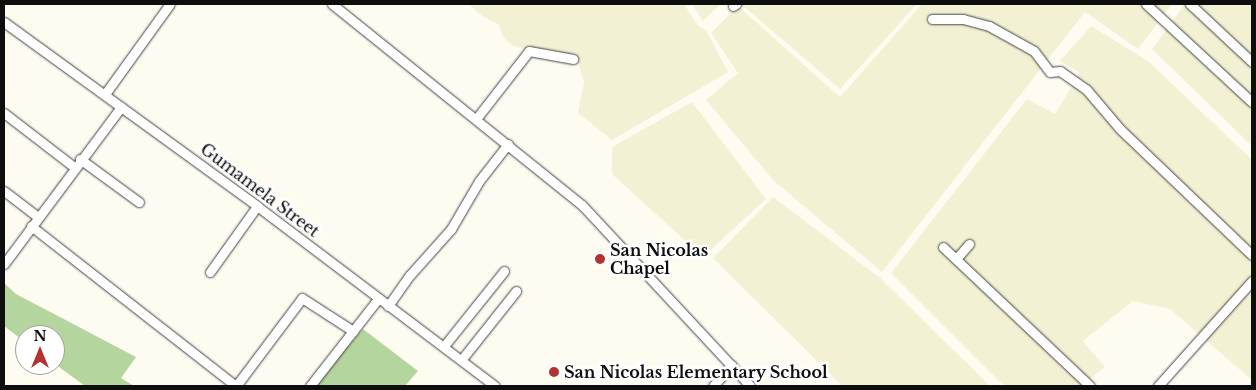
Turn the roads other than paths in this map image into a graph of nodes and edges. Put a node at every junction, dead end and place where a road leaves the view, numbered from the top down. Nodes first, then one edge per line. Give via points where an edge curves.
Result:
1 (170, 4) edge
2 (332, 4) edge
3 (1146, 4) edge
4 (1190, 4) edge
5 (932, 19) dead end
6 (4, 22) edge
7 (573, 59) dead end
8 (1252, 62) edge
9 (105, 94) junction
10 (1252, 102) edge
11 (121, 106) junction
12 (4, 112) edge
13 (476, 119) junction
14 (508, 144) junction
15 (80, 159) junction
16 (74, 167) junction
17 (4, 191) edge
18 (139, 202) dead end
19 (257, 206) junction
20 (38, 217) junction
21 (31, 226) junction
22 (969, 244) dead end
23 (942, 247) dead end
24 (1252, 255) edge
25 (956, 259) junction
26 (4, 264) edge
27 (504, 271) dead end
28 (210, 272) dead end
29 (1252, 280) edge
30 (516, 291) dead end
31 (378, 299) junction
32 (388, 306) junction
33 (353, 330) junction
34 (444, 346) junction
35 (462, 359) junction
36 (732, 365) junction
37 (236, 386) edge
38 (310, 386) edge
39 (495, 386) edge
40 (713, 386) edge
41 (750, 386) edge
42 (1090, 386) edge
43 (1158, 386) edge

1 - 9 street
2 - 13 street
3 - 10 street
4 - 8 street
5 - 24 street via 963,19 989,26 1034,50 1050,72 1060,71 1086,89 1120,129
6 - 9 street, Gumamela Street
7 - 13 street via 529,52
9 - 11 street, Gumamela Street
11 - 15 street
11 - 19 street, Gumamela Street
12 - 16 street
13 - 14 street
14 - 32 street via 479,181 451,229 410,275
14 - 36 street via 582,205
15 - 16 street
15 - 18 street
16 - 20 street
17 - 20 street
19 - 28 street
19 - 31 street, Gumamela Street
20 - 21 street
21 - 26 street
21 - 37 street
22 - 25 street
23 - 25 street
25 - 42 street
27 - 34 street
29 - 43 street
30 - 35 street
31 - 32 street, Gumamela Street
31 - 33 street
32 - 34 street, Gumamela Street
33 - 37 street via 302,298
33 - 38 street
34 - 35 street, Gumamela Street
35 - 39 street, Gumamela Street
36 - 40 street
36 - 41 street

